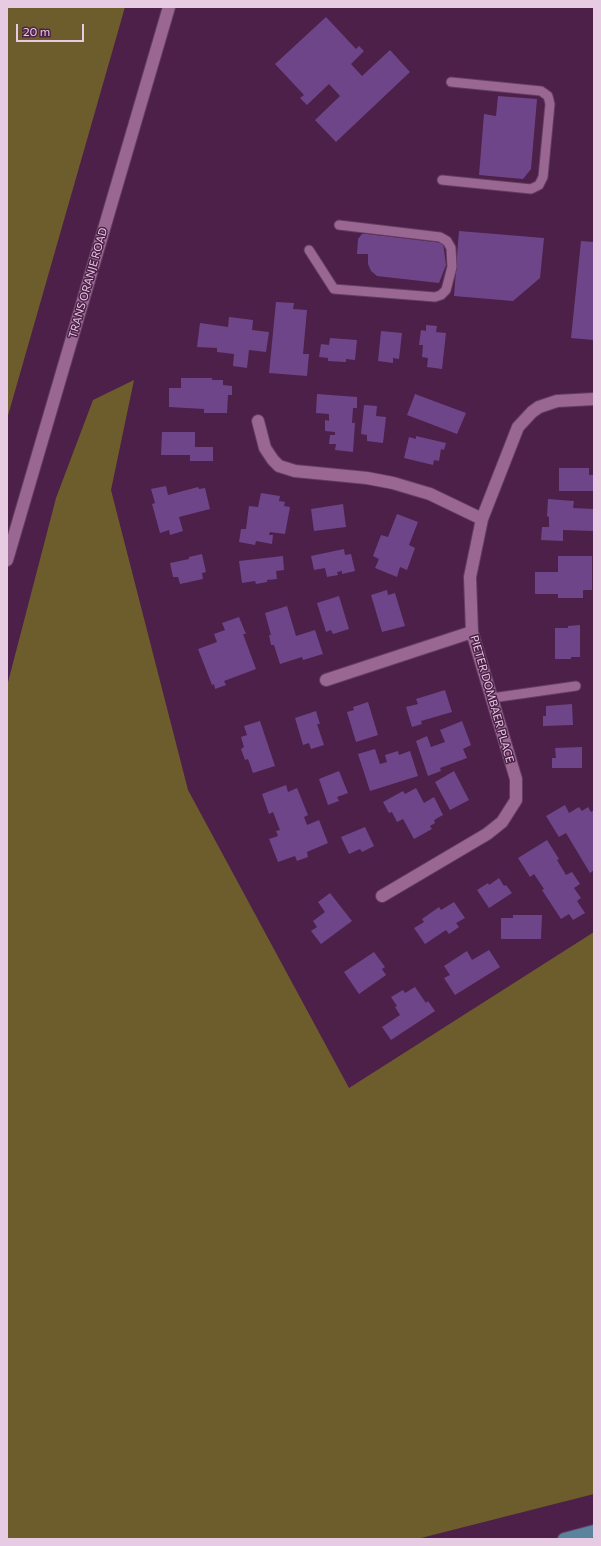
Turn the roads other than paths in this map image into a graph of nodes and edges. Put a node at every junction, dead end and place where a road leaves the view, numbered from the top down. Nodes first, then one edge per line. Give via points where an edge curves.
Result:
1 (169, 7) edge
2 (451, 82) dead end
3 (442, 180) dead end
4 (339, 225) dead end
5 (309, 250) dead end
6 (594, 399) edge
7 (258, 421) dead end
8 (482, 520) junction
9 (7, 560) edge
10 (472, 632) junction
11 (326, 680) dead end
12 (576, 686) dead end
13 (492, 698) junction
14 (382, 896) dead end
15 (594, 1531) edge
16 (564, 1539) edge

1 - 9 street, TRANS ORANJE ROAD
2 - 3 lane via 541,91 548,96 550,104 543,177 539,185 531,190
4 - 5 lane via 440,237 448,241 452,267 446,290 435,297 334,289
6 - 8 street, PIETER DOMBAER PLACE via 557,401 539,407 524,420 514,436
7 - 8 street via 265,448 279,466 295,471 393,483 430,494
8 - 10 street, PIETER DOMBAER PLACE via 470,577
10 - 11 street
10 - 13 street, PIETER DOMBAER PLACE
12 - 13 lane
13 - 14 street, PIETER DOMBAER PLACE via 516,779 516,800 510,811 502,822 487,834
15 - 16 main road

